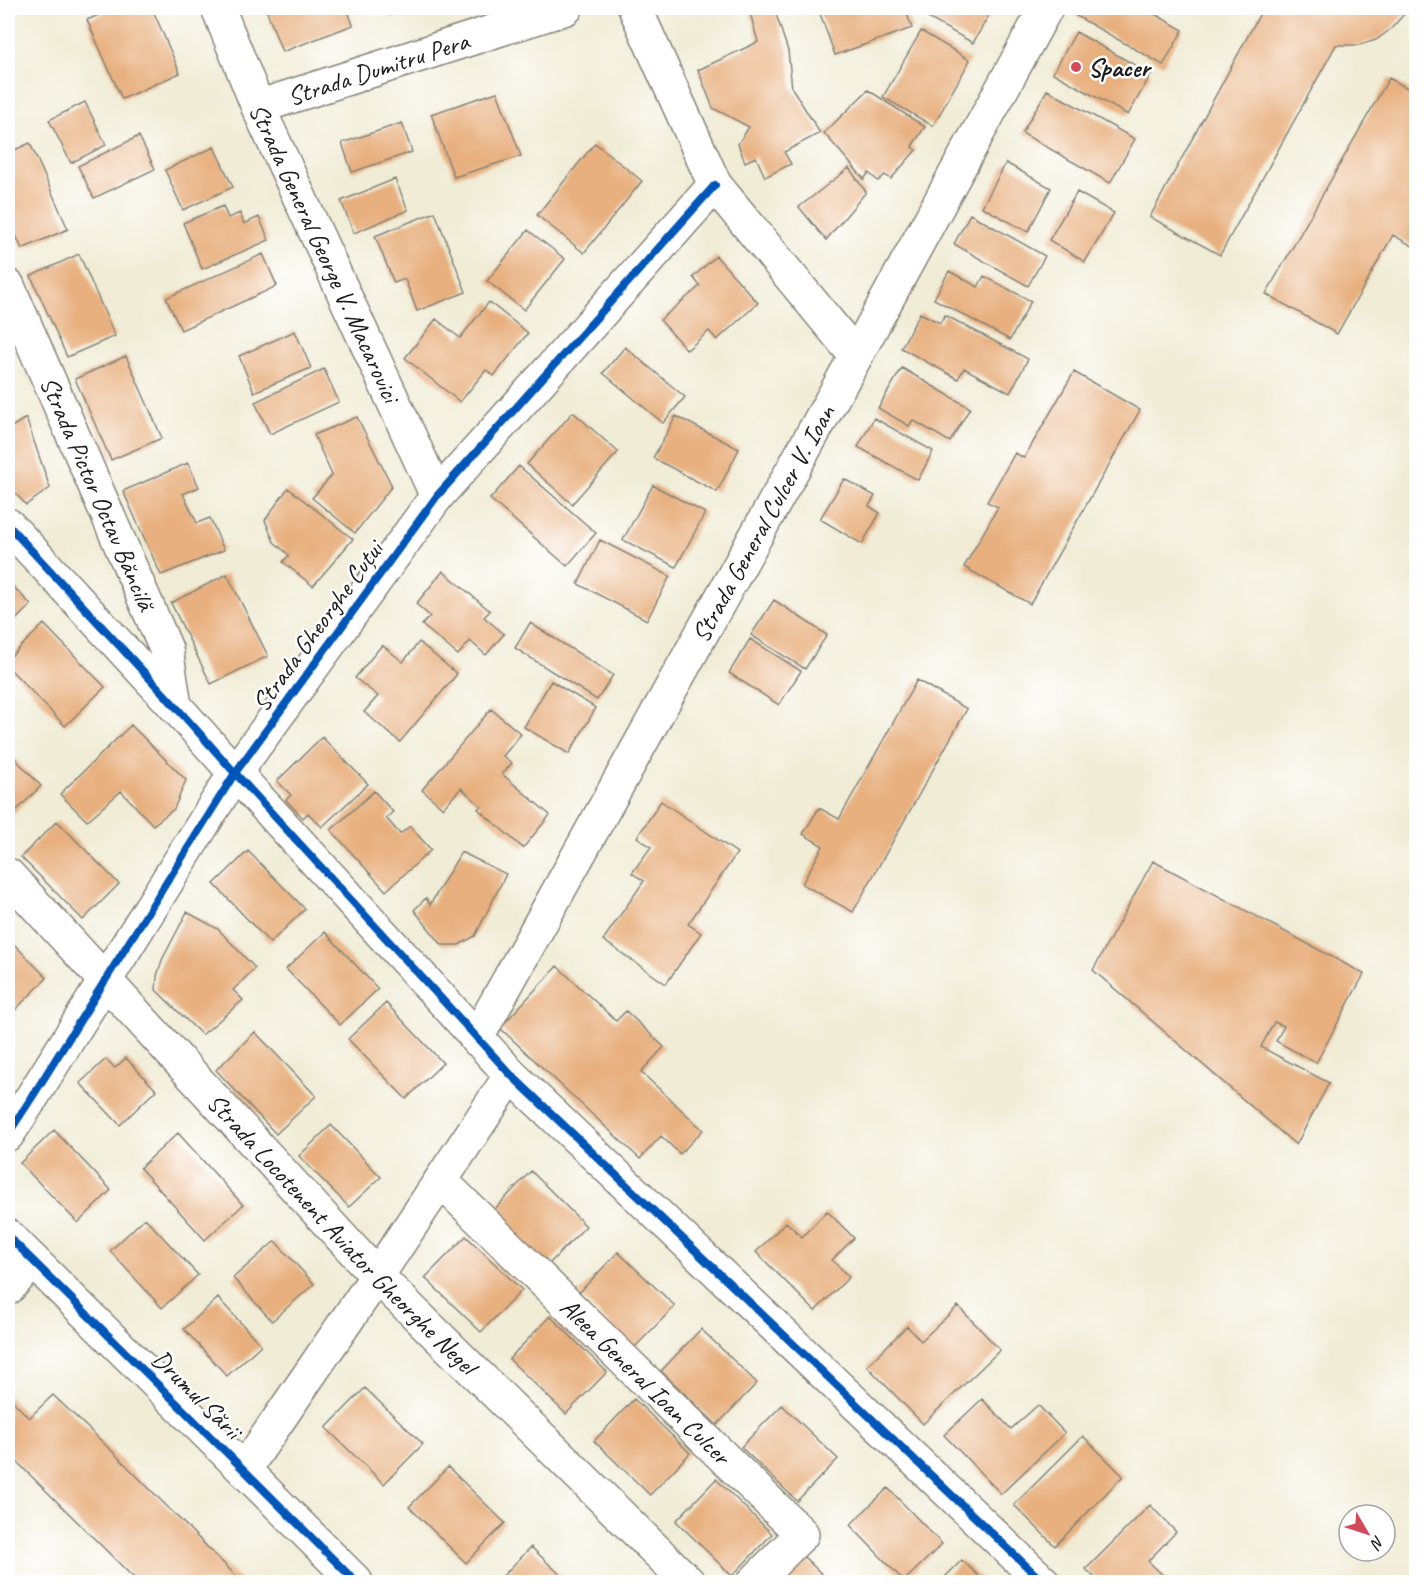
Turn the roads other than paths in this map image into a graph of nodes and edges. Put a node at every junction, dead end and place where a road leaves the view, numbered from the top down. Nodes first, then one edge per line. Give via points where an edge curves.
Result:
1 (218, 8) edge
2 (566, 8) edge
3 (635, 8) edge
4 (1046, 8) edge
5 (258, 107) junction
6 (715, 185) junction
7 (8, 286) edge
8 (856, 356) junction
9 (437, 496) junction
10 (8, 525) edge
11 (175, 706) junction
12 (235, 773) junction
13 (8, 875) edge
14 (106, 980) junction
15 (477, 1039) junction
16 (511, 1075) junction
17 (8, 1134) edge
18 (441, 1181) junction
19 (8, 1236) edge
20 (33, 1261) junction
21 (377, 1276) junction
22 (8, 1288) edge
23 (244, 1470) junction
24 (356, 1582) edge
25 (688, 1582) edge
26 (754, 1582) edge
27 (1043, 1582) edge

1 - 5 street, Strada General George V. Macarovici
2 - 5 street, Strada Dumitru Pera
3 - 6 street
4 - 8 street, Strada General Culcer V. Ioan
5 - 9 street, Strada General George V. Macarovici
6 - 8 street
6 - 9 street, Strada Gheorghe Cuțui
7 - 11 street, Strada Pictor Octav Băncilă via 166,649
8 - 15 street, Strada General Culcer V. Ioan
9 - 12 street, Strada Gheorghe Cuțui
10 - 11 street
11 - 12 street
12 - 14 street, Strada Gheorghe Cuțui
12 - 15 street
13 - 14 street, Strada Locotenent Aviator Gheorghe Negel
14 - 17 street, Strada Gheorghe Cuțui
14 - 21 street, Strada Locotenent Aviator Gheorghe Negel
15 - 16 street
16 - 18 street
16 - 27 street
18 - 21 street
18 - 26 street, Aleea General Ioan Culcer via 802,1534
19 - 20 street, Drumul Sării
20 - 22 street
20 - 23 street, Drumul Sării
21 - 23 street
21 - 25 street, Strada Locotenent Aviator Gheorghe Negel
23 - 24 street, Drumul Sării

